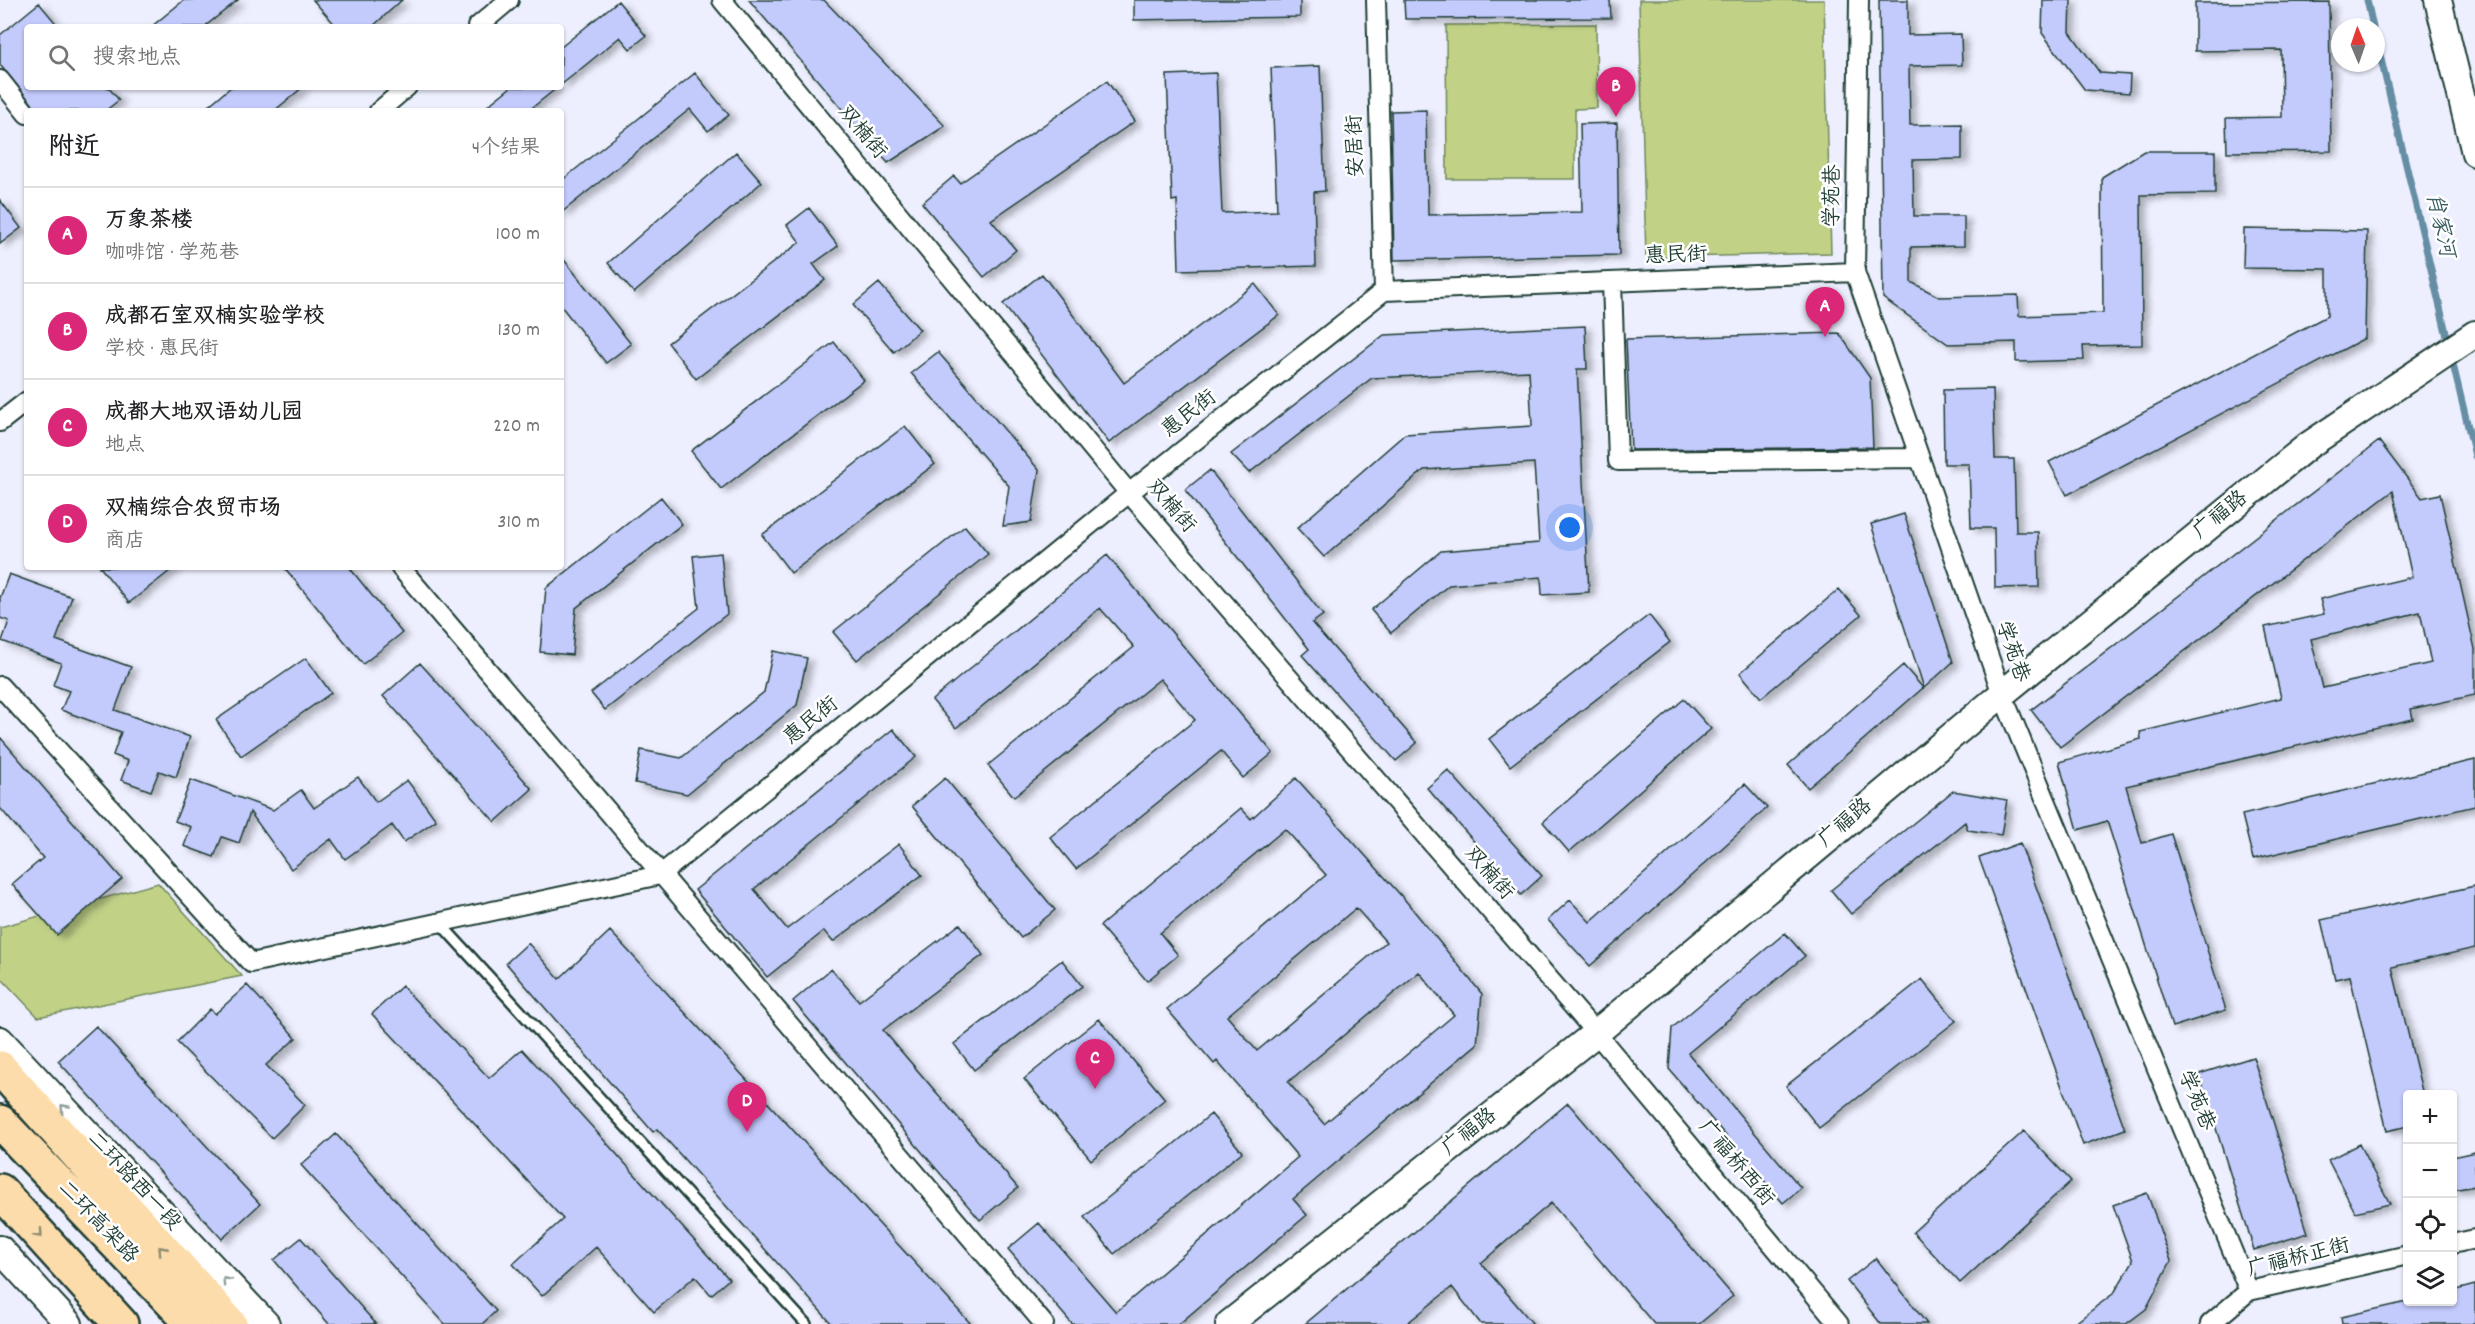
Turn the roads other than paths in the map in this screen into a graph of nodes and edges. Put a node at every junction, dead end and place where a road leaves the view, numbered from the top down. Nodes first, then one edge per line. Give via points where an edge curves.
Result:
1 (509, 0) edge
2 (722, 0) edge
3 (1376, 0) edge
4 (1859, 0) edge
5 (2438, 0) edge
6 (481, 24) edge
7 (0, 80) edge
8 (404, 90) edge
9 (382, 108) edge
10 (24, 110) edge
11 (2475, 153) edge
12 (1855, 272) junction
13 (1612, 282) junction
14 (1384, 291) junction
15 (2473, 335) edge
16 (24, 403) edge
17 (0, 422) edge
18 (1920, 458) junction
19 (1128, 493) junction
20 (403, 570) edge
21 (0, 686) edge
22 (2001, 694) junction
23 (660, 875) junction
24 (439, 922) junction
25 (1596, 1033) junction
26 (0, 1040) edge
27 (0, 1068) edge
28 (0, 1122) edge
29 (0, 1191) edge
30 (2475, 1239) edge
31 (2457, 1244) edge
32 (0, 1249) edge
33 (2403, 1256) edge
34 (2249, 1291) junction
35 (69, 1324) edge
36 (121, 1324) edge
37 (193, 1324) edge
38 (230, 1324) edge
39 (266, 1324) edge
40 (806, 1324) edge
41 (1044, 1324) edge
42 (1229, 1324) edge
43 (1839, 1324) edge
44 (2210, 1324) edge

1 - 6 street
2 - 19 street, 双楠街
3 - 14 street, 安居街
4 - 12 street, 学苑巷
5 - 11 street
7 - 10 street
8 - 9 street
12 - 13 street, 惠民街
12 - 18 street, 学苑巷
13 - 14 street, 惠民街
13 - 18 street via 1618,461
14 - 19 street, 惠民街
15 - 22 street, 广福路 via 2309,445
16 - 17 street
18 - 22 street, 学苑巷
19 - 23 street, 惠民街
19 - 25 street, 双楠街
20 - 23 street
21 - 24 street via 251,963
22 - 25 street, 广福路
22 - 34 street, 学苑巷
23 - 24 street
23 - 41 street
24 - 40 lane
25 - 42 street, 广福路
25 - 43 street, 广福桥西街
39 -> 26 street, 二环路西一段
38 -> 27 highway
28 - 37 highway, 二环高架路
29 -> 36 highway
30 - 31 street
32 - 35 street
33 - 34 street, 广福桥正街
34 - 44 street, 广福桥正街

